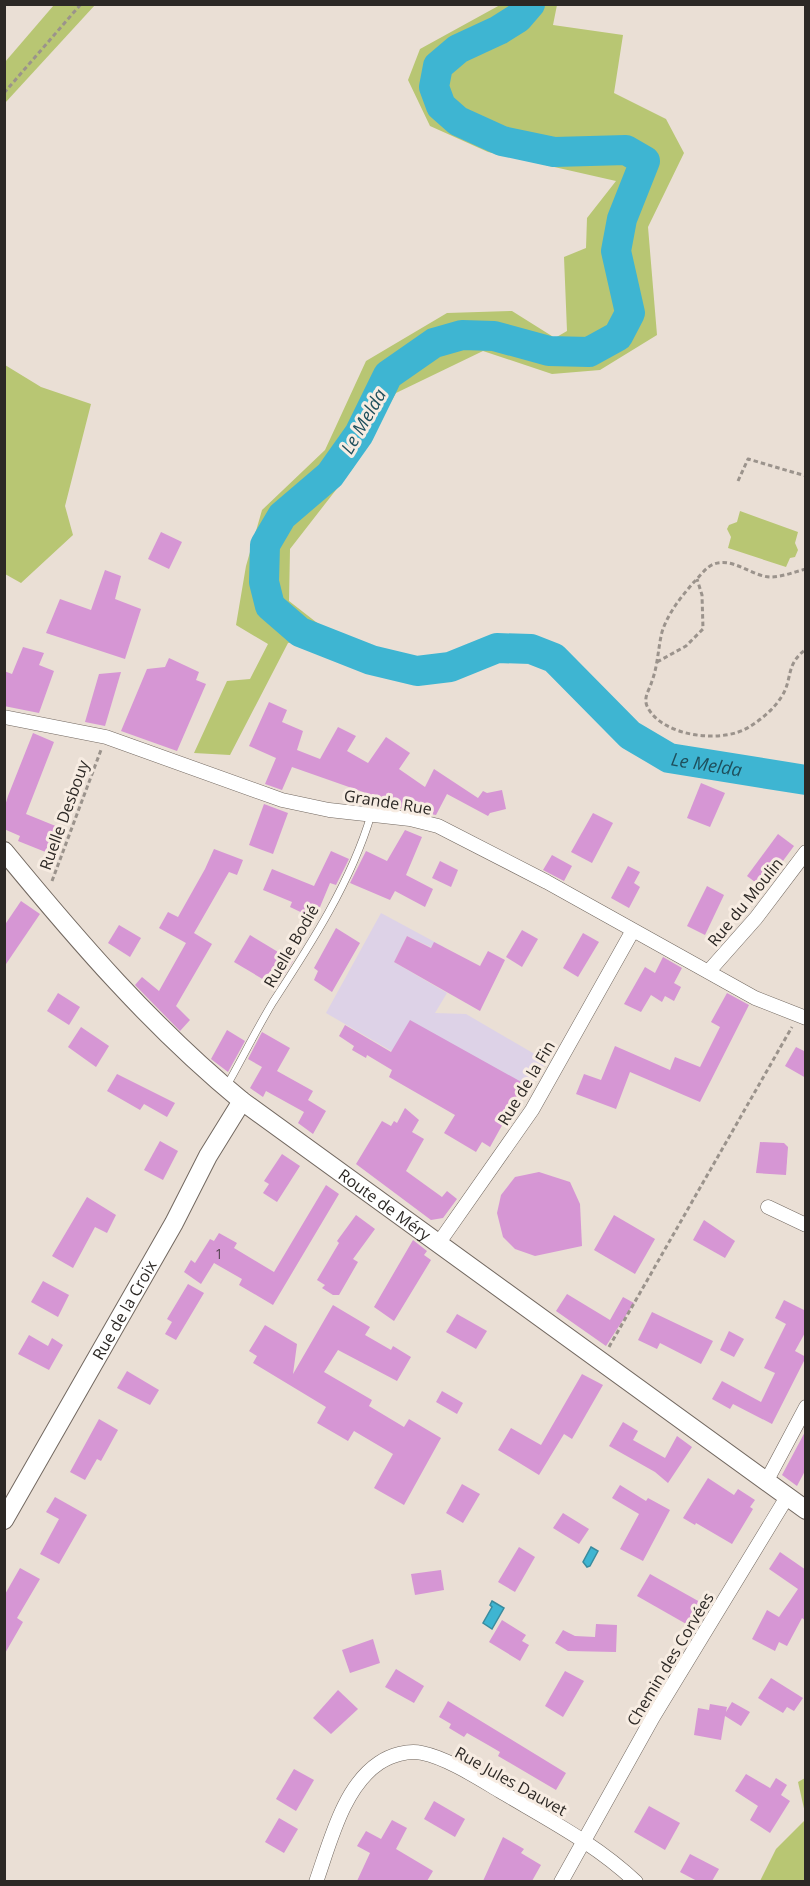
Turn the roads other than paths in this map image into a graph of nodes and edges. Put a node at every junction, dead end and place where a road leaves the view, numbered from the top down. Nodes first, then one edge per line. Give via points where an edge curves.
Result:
1 (4, 717) edge
2 (371, 815) junction
3 (4, 851) edge
4 (806, 852) edge
5 (632, 932) junction
6 (709, 971) junction
7 (802, 1017) edge
8 (226, 1088) junction
9 (242, 1101) junction
10 (768, 1207) dead end
11 (806, 1225) edge
12 (438, 1244) junction
13 (806, 1407) edge
14 (766, 1482) junction
15 (787, 1497) junction
16 (806, 1510) edge
17 (4, 1520) edge
18 (585, 1841) junction
19 (316, 1881) edge
20 (561, 1881) edge
21 (636, 1881) edge

1 - 2 street, Grande Rue via 106,737 282,800
2 - 5 street, Grande Rue via 438,826 548,882
2 - 8 lane, Ruelle Bodié via 363,842 303,959
3 - 8 main road, Route de Méry via 120,989
4 - 6 street, Rue du Moulin
5 - 6 street, Grande Rue
5 - 12 street, Rue de la Fin via 532,1110
6 - 7 street, Grande Rue via 755,998
8 - 9 main road, Route de Méry
9 - 12 main road, Route de Méry
9 - 17 main road, Rue de la Croix
10 - 11 street
12 - 14 main road, Route de Méry
13 - 14 street
14 - 15 main road, Route de Méry
15 - 16 main road, Route de Méry
15 - 18 street, Chemin des Corvées via 653,1717
18 - 19 street, Rue Jules Dauvet via 465,1771 423,1753 403,1753 364,1775 333,1832
18 - 20 street, Chemin des Corvées
18 - 21 street, Rue Jules Dauvet

